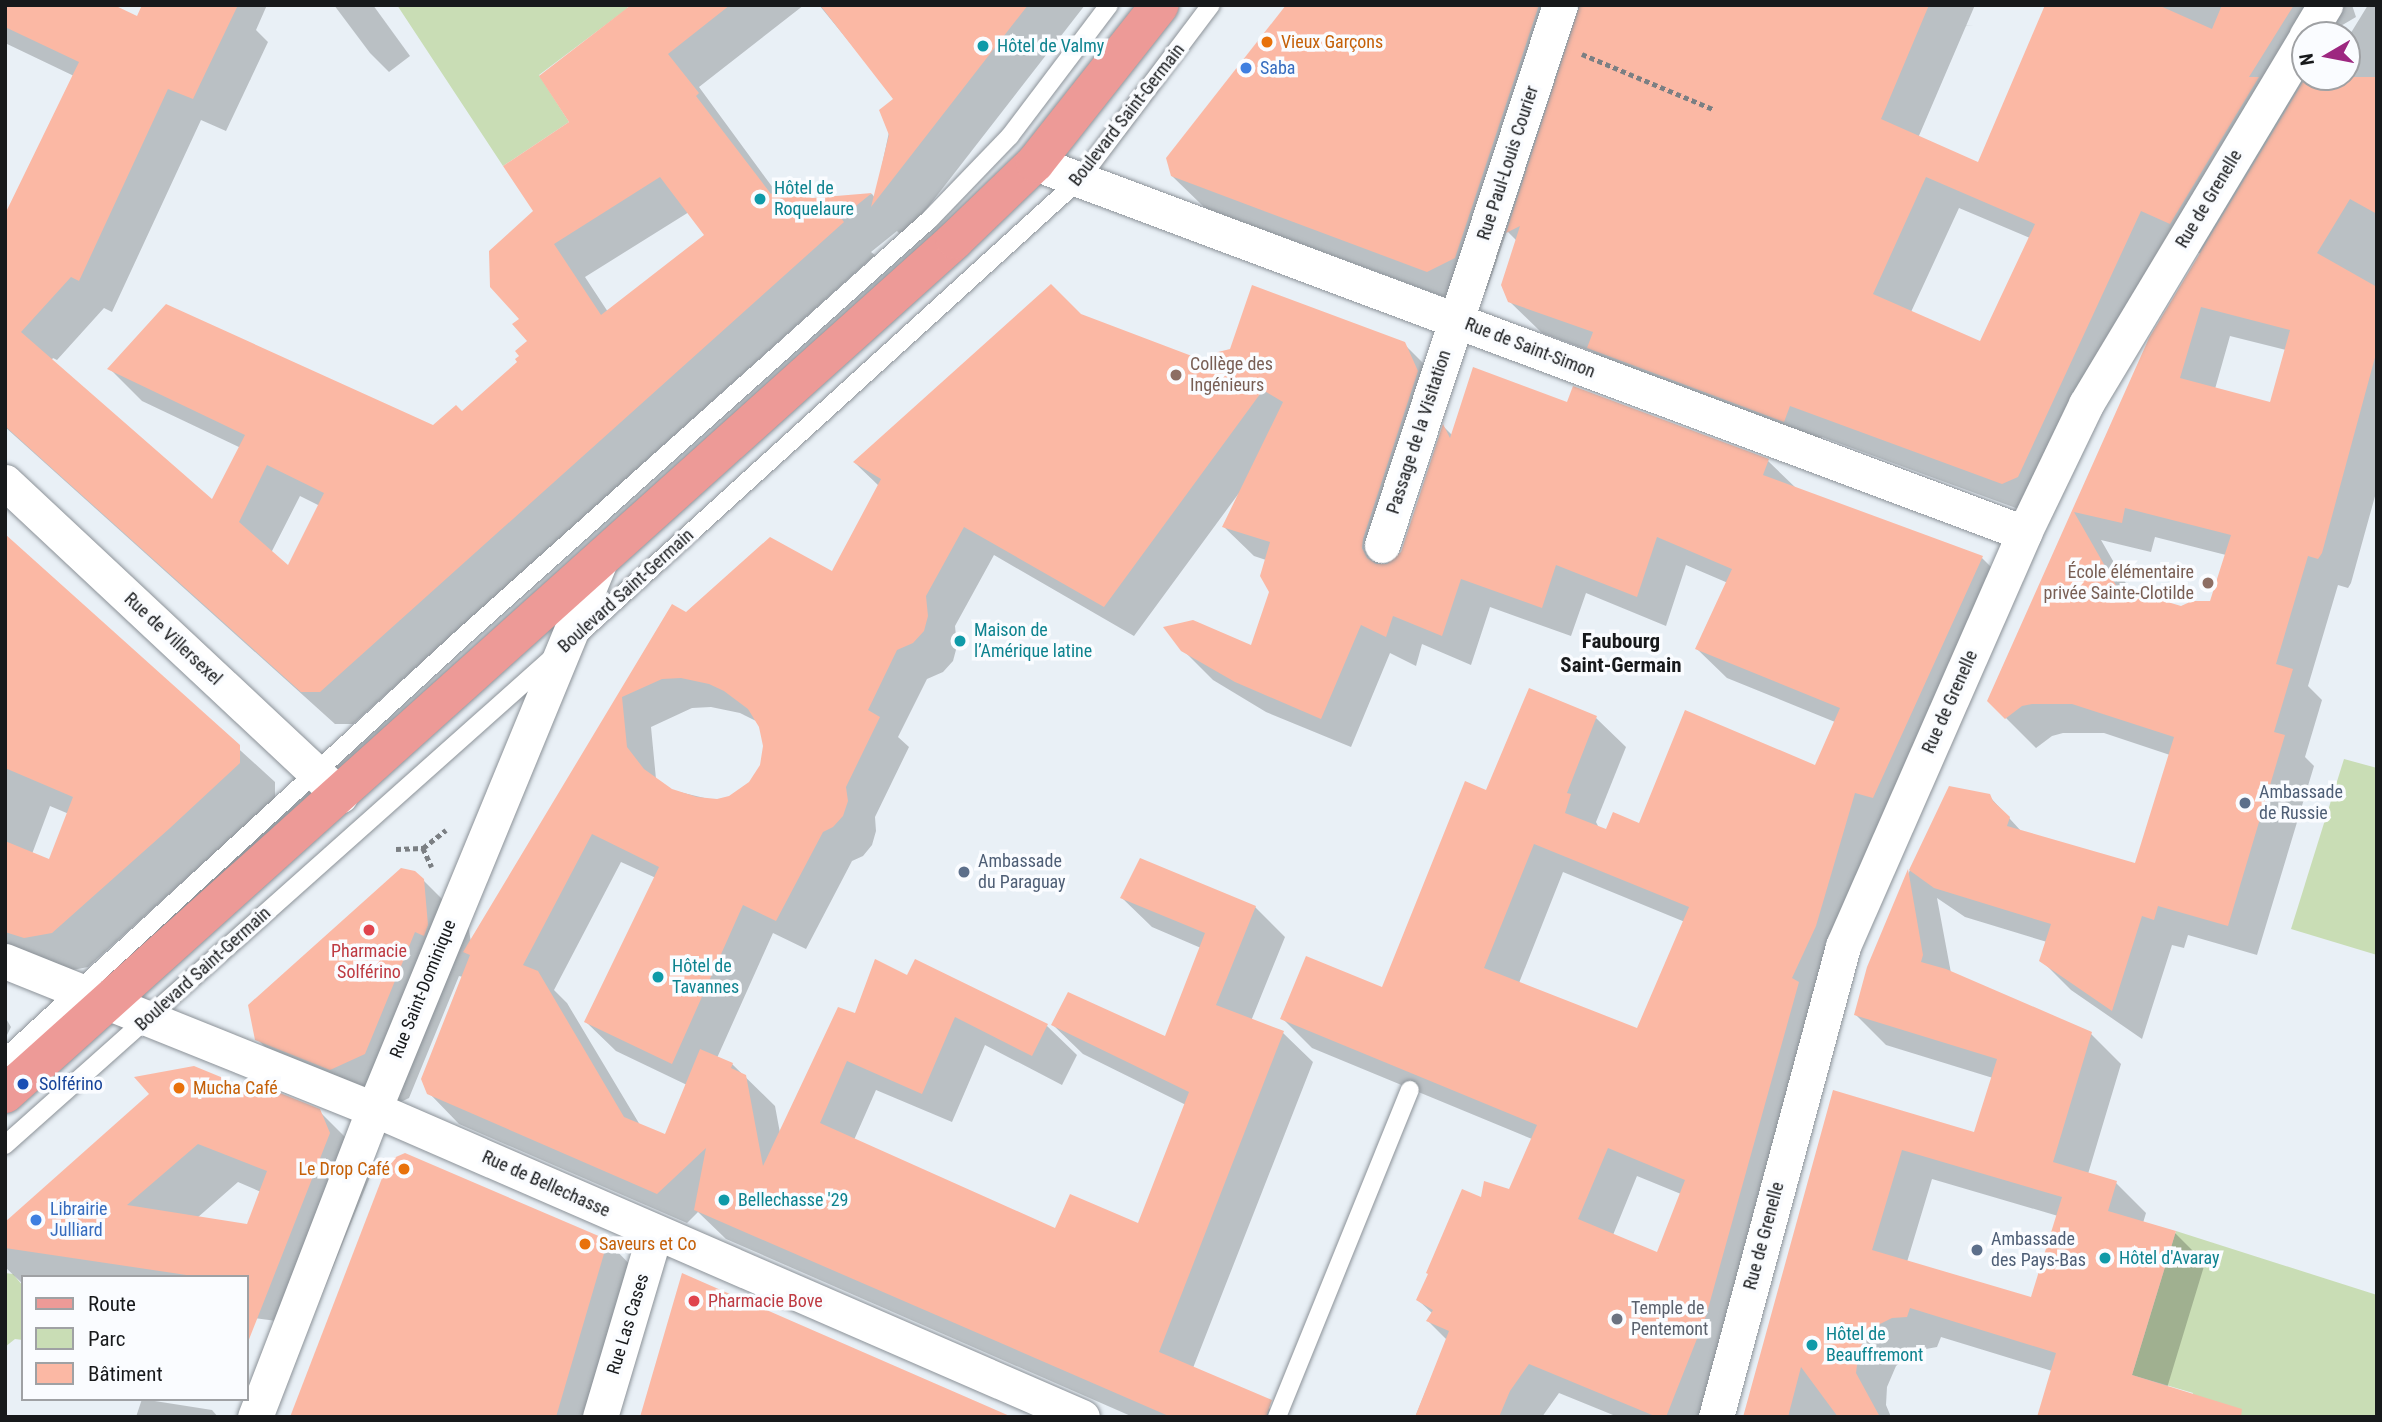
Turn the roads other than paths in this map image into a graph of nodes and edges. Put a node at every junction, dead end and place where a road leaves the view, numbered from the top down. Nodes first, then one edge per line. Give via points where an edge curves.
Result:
1 (1109, 5) edge
2 (1160, 5) edge
3 (1211, 5) edge
4 (1560, 5) edge
5 (2325, 5) edge
6 (2316, 21) edge
7 (2291, 62) edge
8 (1035, 163) junction
9 (1079, 180) junction
10 (1456, 320) junction
11 (5, 482) edge
12 (2024, 533) junction
13 (1382, 545) dead end
14 (599, 563) junction
15 (565, 647) junction
16 (328, 784) junction
17 (5, 961) edge
18 (95, 997) junction
19 (147, 1019) junction
20 (5, 1058) edge
21 (1410, 1090) dead end
22 (5, 1094) edge
23 (374, 1109) junction
24 (5, 1145) edge
25 (655, 1231) junction
26 (255, 1417) edge
27 (600, 1417) edge
28 (1082, 1417) edge
29 (1277, 1417) edge
30 (1716, 1417) edge

1 - 16 lane, Boulevard Saint-Germain via 1010,136 930,219
2 - 8 main road, Boulevard Saint-Germain
3 - 9 lane, Boulevard Saint-Germain
4 - 10 street, Rue Paul-Louis Courier
5 - 6 street, Rue de Grenelle
7 - 12 street, Rue de Grenelle via 2086,404
8 - 9 street, Rue de Saint-Simon
8 - 14 main road, Boulevard Saint-Germain
9 - 10 street, Rue de Saint-Simon
9 - 15 lane, Boulevard Saint-Germain
10 - 12 street, Rue de Saint-Simon
10 - 13 street, Passage de la Visitation
11 - 16 street, Rue de Villersexel
12 - 30 street, Rue de Grenelle via 1843,946
14 - 15 street, Rue Saint-Dominique
14 - 16 main road, Boulevard Saint-Germain
15 - 19 lane, Boulevard Saint-Germain
15 - 23 street, Rue Saint-Dominique
16 - 18 main road, Boulevard Saint-Germain
17 - 18 street, Rue de Bellechasse
18 - 19 street, Rue de Bellechasse
18 - 20 lane, Boulevard Saint-Germain
18 - 22 main road, Boulevard Saint-Germain
19 - 23 street, Rue de Bellechasse
19 - 24 lane, Boulevard Saint-Germain
21 - 29 lane
23 - 25 street, Rue de Bellechasse
23 - 26 street, Rue Saint-Dominique
25 - 27 street, Rue Las Cases
25 - 28 street, Rue de Bellechasse

